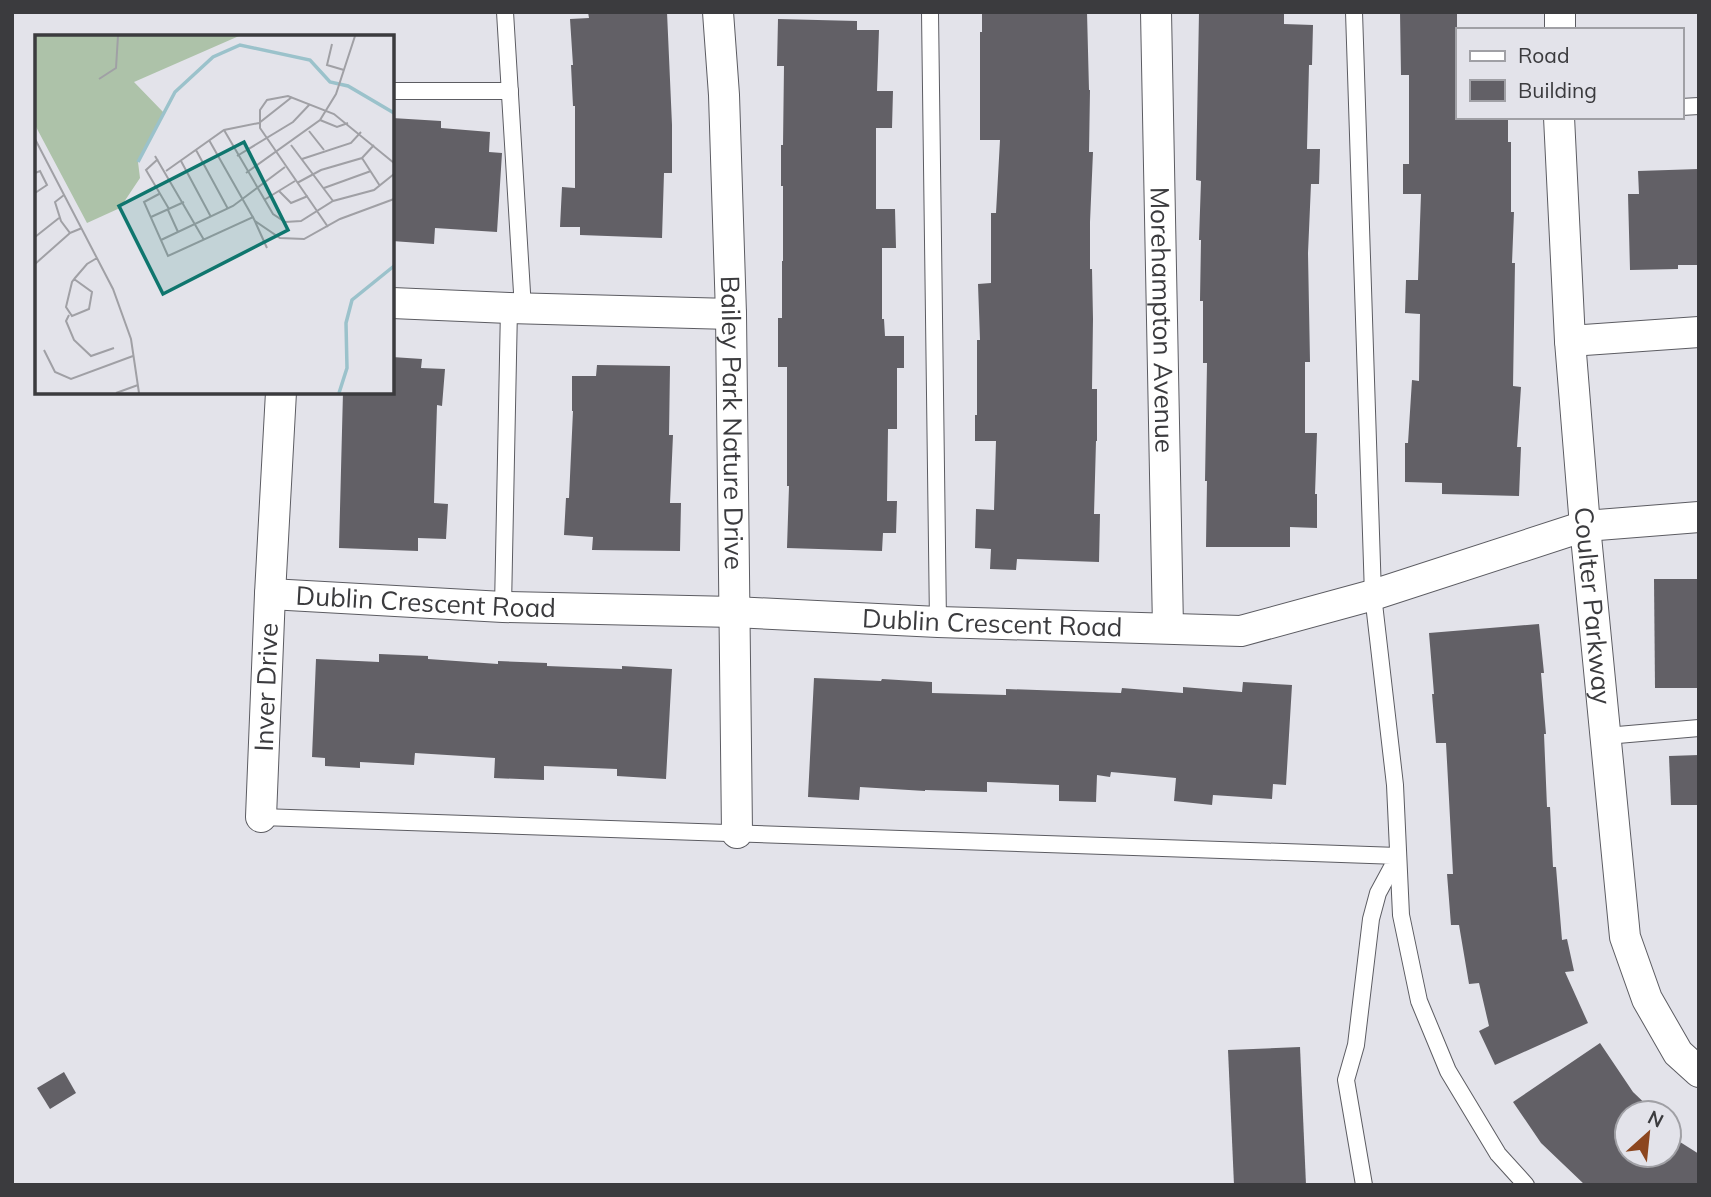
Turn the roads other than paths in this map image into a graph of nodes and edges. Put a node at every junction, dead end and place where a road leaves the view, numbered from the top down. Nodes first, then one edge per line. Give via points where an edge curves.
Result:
1 (505, 12) edge
2 (718, 12) edge
3 (930, 12) edge
4 (1156, 12) edge
5 (1354, 12) edge
6 (394, 91) edge
7 (510, 91) junction
8 (1559, 119) edge
9 (394, 303) edge
10 (516, 308) junction
11 (731, 314) junction
12 (1699, 332) edge
13 (1570, 341) junction
14 (281, 394) edge
15 (1699, 517) edge
16 (1585, 526) junction
17 (270, 594) junction
18 (1373, 595) junction
19 (503, 607) junction
20 (734, 612) junction
21 (938, 622) junction
22 (1168, 628) junction
23 (1699, 728) edge
24 (1606, 736) junction
25 (261, 817) joint
26 (737, 833) junction
27 (1398, 856) junction
28 (1699, 1072) edge
29 (1364, 1185) edge
30 (1526, 1185) edge

1 - 7 lane
2 - 11 street, Bailey Park Nature Drive
3 - 21 lane
4 - 22 street, Morehampton Avenue
5 - 18 lane
6 - 7 lane
7 - 10 lane
8 - 13 street, Coulter Parkway
9 - 10 street
10 - 11 street
10 - 19 lane
11 - 20 street, Bailey Park Nature Drive
12 - 13 street
13 - 16 street, Coulter Parkway
14 - 17 street, Inver Drive
15 - 16 street, Dublin Crescent Road
16 - 18 street, Dublin Crescent Road
16 - 24 street, Coulter Parkway
17 - 19 street, Dublin Crescent Road
17 - 25 street, Inver Drive
18 - 22 street, Dublin Crescent Road via 1241,631
18 - 27 lane via 1395,785
19 - 20 street, Dublin Crescent Road
20 - 21 street, Dublin Crescent Road
20 - 26 street, Bailey Park Nature Drive
21 - 22 street, Dublin Crescent Road
23 - 24 lane
24 - 28 street, Coulter Parkway via 1625,937 1647,999 1678,1053
25 - 26 lane
26 - 27 lane
27 - 29 lane via 1378,893 1371,919 1356,1045 1346,1080
27 - 30 lane via 1401,915 1419,1001 1448,1071 1497,1154

